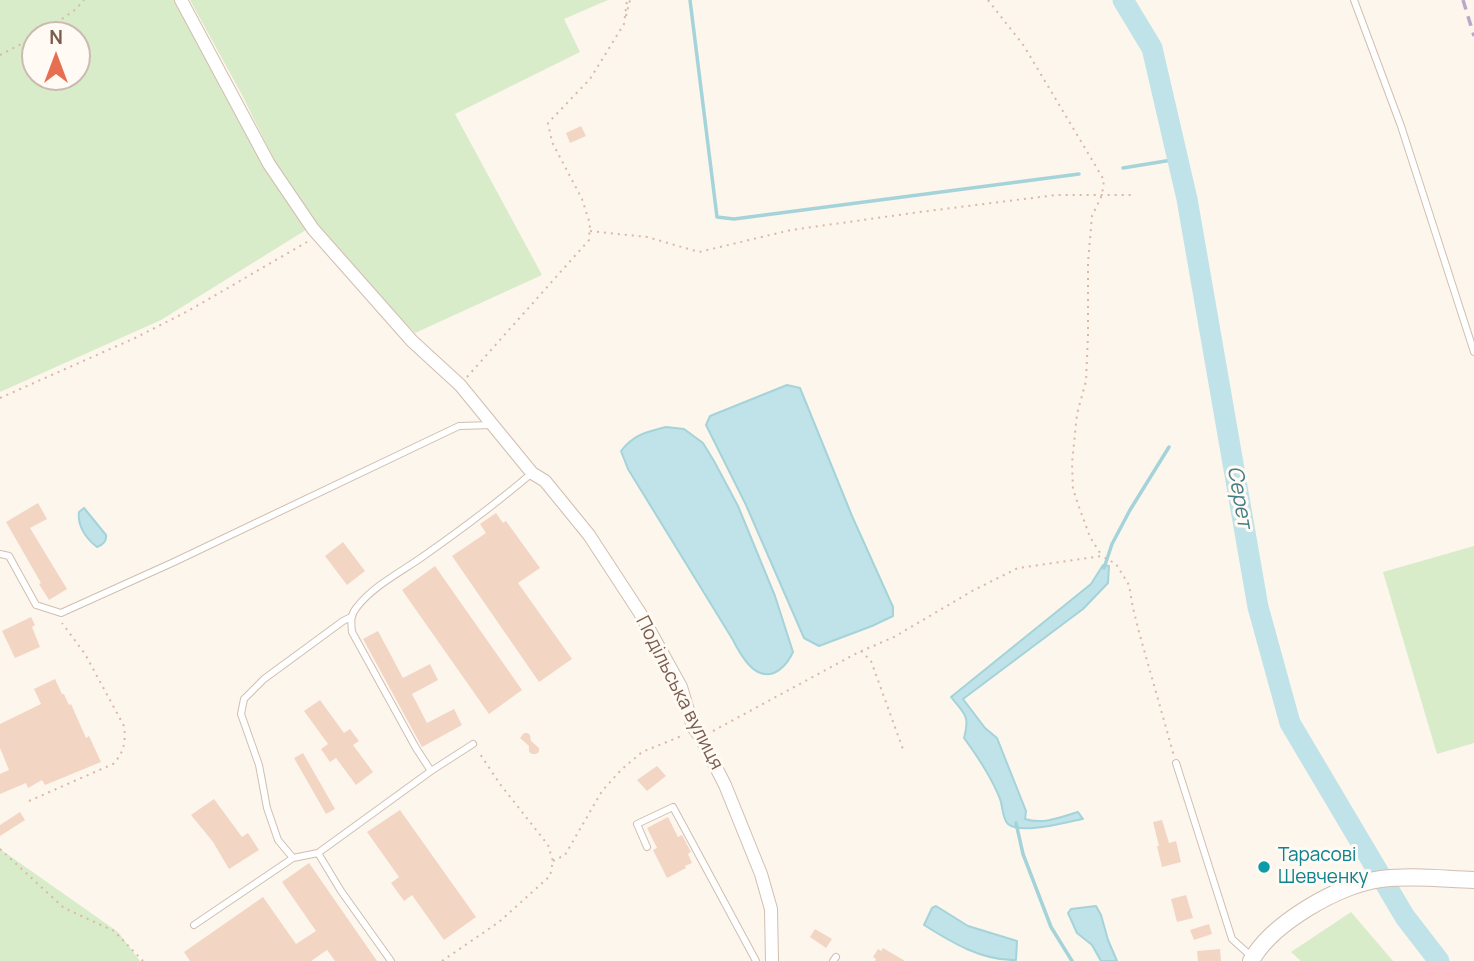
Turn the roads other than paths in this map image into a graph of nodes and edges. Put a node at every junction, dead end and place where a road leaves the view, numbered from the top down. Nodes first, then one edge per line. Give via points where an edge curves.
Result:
1 (181, 0) edge
2 (1354, 0) edge
3 (1474, 352) edge
4 (493, 425) junction
5 (532, 473) junction
6 (0, 554) edge
7 (351, 617) junction
8 (473, 744) road end
9 (1176, 763) road end
10 (430, 771) junction
11 (648, 847) dead end
12 (318, 853) junction
13 (293, 858) junction
14 (1474, 880) edge
15 (194, 925) dead end
16 (1251, 959) edge
17 (391, 961) edge
18 (756, 961) edge
19 (772, 961) edge

1 - 4 street, Подільська вулиця via 269,164 319,236
2 - 3 lane via 1401,127
4 - 5 street, Подільська вулиця
4 - 6 lane via 459,426 61,613 36,605 9,556
5 - 7 lane via 372,592
5 - 19 street, Подільська вулиця via 545,481 589,535 681,687 693,727 726,785 761,874 771,909
7 - 10 lane via 352,632
7 - 13 lane via 264,679 244,699 241,714 259,765 267,808 278,840
8 - 10 lane
9 - 16 lane via 1232,939
10 - 12 lane
11 - 18 lane via 637,824 673,807
12 - 13 lane
12 - 17 lane
13 - 15 lane
14 - 16 street via 1413,877 1355,885 1301,912 1273,933

